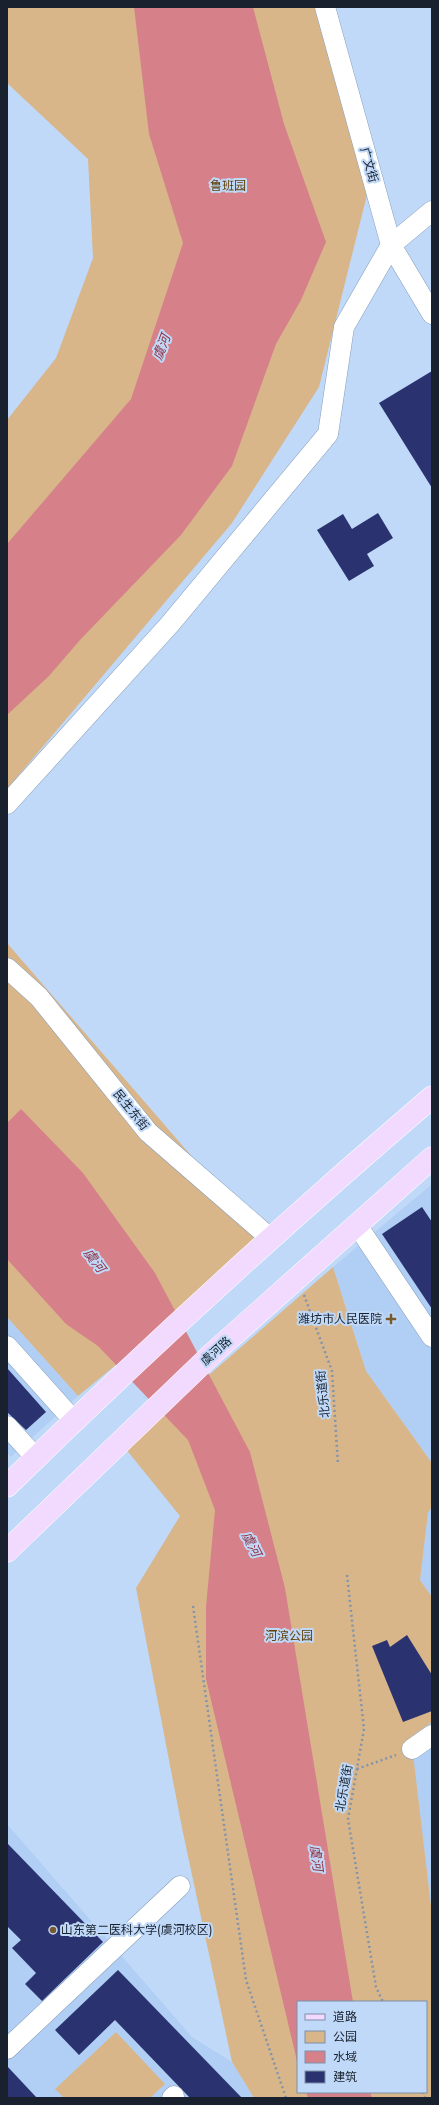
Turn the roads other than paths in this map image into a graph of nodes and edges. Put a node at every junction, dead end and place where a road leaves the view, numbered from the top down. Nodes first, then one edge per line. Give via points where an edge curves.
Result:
1 (325, 7) edge
2 (432, 211) edge
3 (391, 245) junction
4 (432, 314) edge
5 (7, 804) edge
6 (7, 968) edge
7 (432, 1097) edge
8 (432, 1158) edge
9 (357, 1225) junction
10 (270, 1238) junction
11 (427, 1316) edge
12 (432, 1337) edge
13 (7, 1346) edge
14 (74, 1421) junction
15 (7, 1426) edge
16 (36, 1458) junction
17 (7, 1486) edge
18 (7, 1552) edge
19 (432, 1735) edge
20 (412, 1749) road end
21 (180, 1886) dead end
22 (7, 2049) edge

1 - 3 street, 广文街
2 - 3 street
3 - 4 street, 广文街
3 - 5 street via 344,327 328,434 170,624
6 - 10 street, 民生东街 via 39,997 148,1132
7 - 10 main road
8 - 9 main road, 虞河路
9 - 11 street
9 - 18 main road, 虞河路 via 212,1354
10 - 14 main road
11 - 12 street
13 - 14 street
14 - 16 main road
15 - 16 street
16 - 17 main road
19 - 20 street
21 - 22 street

